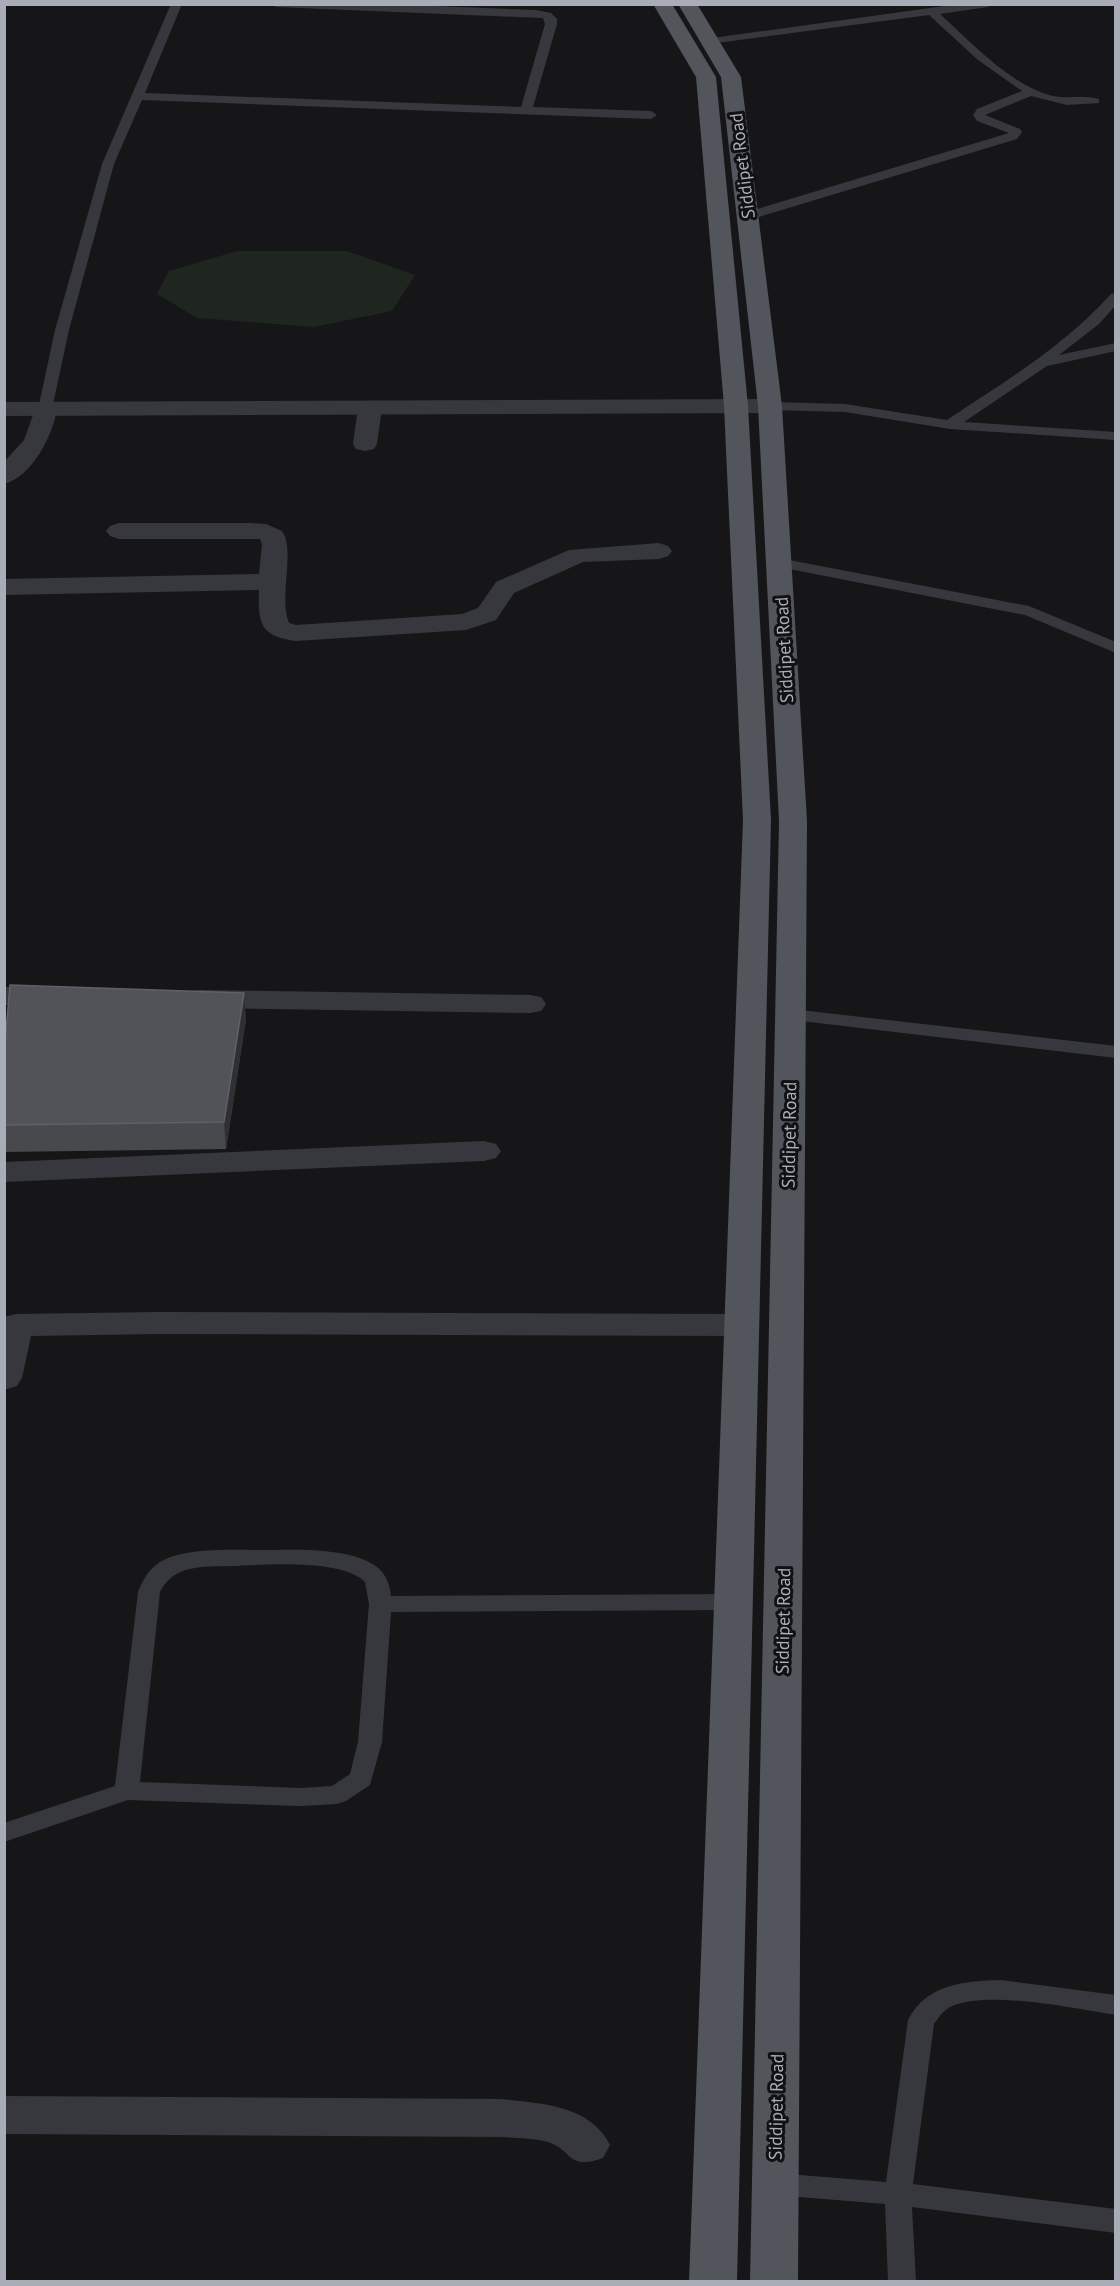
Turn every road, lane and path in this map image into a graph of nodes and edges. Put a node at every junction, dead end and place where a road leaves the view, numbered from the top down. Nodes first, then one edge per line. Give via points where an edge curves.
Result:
1 (177, 4) edge
2 (276, 4) edge
3 (663, 4) edge
4 (687, 4) edge
5 (987, 4) edge
6 (932, 12) junction
7 (709, 41) junction
8 (1033, 91) junction
9 (138, 96) junction
10 (1095, 101) dead end
11 (526, 111) junction
12 (651, 115) dead end
13 (748, 216) junction
14 (1116, 297) edge
15 (1116, 347) edge
16 (1042, 363) junction
17 (105, 387) dead end
18 (49, 392) junction
19 (215, 397) junction
20 (409, 397) junction
21 (735, 397) junction
22 (769, 397) junction
23 (370, 408) junction
24 (4, 409) edge
25 (950, 425) junction
26 (1116, 436) edge
27 (365, 444) dead end
28 (4, 477) edge
29 (119, 531) dead end
30 (659, 551) dead end
31 (779, 563) junction
32 (273, 582) junction
33 (4, 587) edge
34 (1116, 648) edge
35 (4, 996) edge
36 (88, 997) edge
37 (172, 998) edge
38 (530, 1004) dead end
39 (791, 1015) junction
40 (1115, 1049) edge
41 (483, 1151) dead end
42 (4, 1172) edge
43 (741, 1325) junction
44 (4, 1378) edge
45 (733, 1602) junction
46 (380, 1604) junction
47 (127, 1791) junction
48 (4, 1833) edge
49 (1116, 2005) edge
50 (4, 2115) edge
51 (587, 2145) dead end
52 (775, 2184) junction
53 (898, 2194) junction
54 (1116, 2221) edge
55 (713, 2282) edge
56 (774, 2282) edge
57 (902, 2282) edge

1 - 9 lane
2 - 11 lane via 547,15 551,24
3 - 21 main road, Siddipet Road via 706,77
4 - 7 main road, Siddipet Road
5 - 6 lane
6 - 7 lane
6 - 8 lane via 977,53
7 - 13 main road, Siddipet Road via 731,77
8 - 10 lane via 1061,101
8 - 13 lane via 979,115 1012,129 1016,132 1013,136
9 - 11 lane
9 - 18 lane via 108,164
11 - 12 lane
13 - 22 main road, Siddipet Road
14 - 16 lane via 1094,321
15 - 16 lane
16 - 25 lane
17 - 19 street
18 - 19 street
18 - 24 street
18 - 28 street via 36,444
19 - 20 street
19 - 23 street
20 - 21 street
20 - 23 street
21 - 22 street
21 - 43 main road, Siddipet Road via 757,820
22 - 25 lane
22 - 31 main road, Siddipet Road
23 - 27 street
25 - 26 lane
29 - 32 street via 266,532 273,536 275,544
30 - 32 street via 578,555 505,588 488,614 466,622 285,632 277,627 272,612
31 - 34 lane via 1029,611
31 - 39 main road, Siddipet Road via 794,821
32 - 33 street
35 - 36 street
37 - 38 street
39 - 40 lane
39 - 52 main road, Siddipet Road
41 - 42 street
43 - 44 street via 16,1325
43 - 45 main road, Siddipet Road
45 - 46 lane
45 - 55 main road, Siddipet Road
46 - 47 lane via 370,1742 361,1779 337,1795 300,1797
46 - 47 lane via 378,1584 371,1574 346,1562 296,1558 194,1559 174,1564 158,1574 149,1592
47 - 48 lane
49 - 53 lane via 1033,1994 967,1991 940,2001 921,2020
50 - 51 street via 501,2118 560,2126
52 - 53 lane
52 - 56 main road, Siddipet Road
53 - 54 lane
53 - 57 lane

